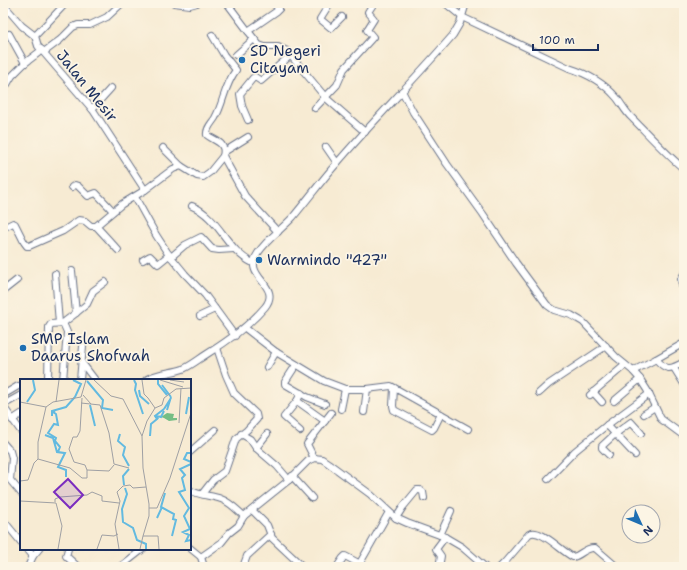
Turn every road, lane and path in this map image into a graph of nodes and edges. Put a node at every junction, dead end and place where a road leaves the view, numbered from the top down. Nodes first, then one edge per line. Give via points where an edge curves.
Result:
1 (66, 3) edge
2 (122, 3) edge
3 (174, 3) edge
4 (197, 3) edge
5 (228, 3) edge
6 (273, 3) edge
7 (284, 3) edge
8 (330, 3) edge
9 (374, 3) edge
10 (445, 3) edge
11 (466, 3) edge
12 (3, 4) edge
13 (278, 9) junction
14 (342, 17) dead end
15 (462, 17) junction
16 (248, 31) junction
17 (9, 34) dead end
18 (212, 35) dead end
19 (35, 36) junction
20 (254, 39) junction
21 (43, 51) junction
22 (291, 55) junction
23 (236, 56) dead end
24 (25, 63) junction
25 (111, 88) dead end
26 (402, 90) junction
27 (3, 91) edge
28 (326, 98) junction
29 (92, 108) junction
30 (315, 108) dead end
31 (248, 120) dead end
32 (365, 132) junction
33 (248, 137) dead end
34 (326, 147) dead end
35 (163, 148) dead end
36 (224, 154) junction
37 (337, 163) junction
38 (181, 166) junction
39 (684, 168) edge
40 (72, 187) dead end
41 (145, 190) junction
42 (135, 197) junction
43 (192, 206) dead end
44 (113, 211) junction
45 (96, 226) junction
46 (3, 228) edge
47 (278, 232) junction
48 (234, 249) junction
49 (118, 250) dead end
50 (170, 256) junction
51 (143, 260) dead end
52 (253, 263) junction
53 (72, 271) dead end
54 (55, 274) dead end
55 (684, 274) edge
56 (17, 280) dead end
57 (105, 282) dead end
58 (3, 291) edge
59 (684, 295) edge
60 (215, 309) junction
61 (76, 313) junction
62 (200, 316) dead end
63 (61, 323) junction
64 (245, 328) junction
65 (235, 336) junction
66 (684, 343) edge
67 (83, 346) dead end
68 (606, 346) junction
69 (217, 348) junction
70 (276, 352) junction
71 (656, 359) junction
72 (684, 362) edge
73 (82, 363) junction
74 (296, 365) junction
75 (625, 365) junction
76 (267, 367) dead end
77 (674, 368) junction
78 (633, 371) junction
79 (90, 373) junction
80 (48, 379) edge
81 (64, 379) edge
82 (80, 379) edge
83 (81, 379) edge
84 (94, 379) edge
85 (147, 379) edge
86 (640, 379) junction
87 (684, 384) edge
88 (18, 386) dead end
89 (394, 388) junction
90 (345, 389) junction
91 (367, 389) junction
92 (301, 393) junction
93 (539, 393) dead end
94 (649, 394) junction
95 (3, 395) edge
96 (20, 396) edge
97 (297, 401) junction
98 (602, 402) dead end
99 (614, 402) dead end
100 (325, 404) dead end
101 (3, 406) edge
102 (655, 407) junction
103 (341, 409) dead end
104 (364, 412) dead end
105 (331, 413) dead end
106 (441, 414) junction
107 (644, 414) dead end
108 (20, 415) edge
109 (12, 420) junction
110 (325, 421) junction
111 (607, 425) junction
112 (468, 429) dead end
113 (20, 430) dead end
114 (215, 430) dead end
115 (300, 431) dead end
116 (641, 433) dead end
117 (241, 434) junction
118 (267, 434) dead end
119 (615, 434) junction
120 (684, 436) edge
121 (3, 442) edge
122 (256, 448) junction
123 (191, 451) edge
124 (609, 455) dead end
125 (635, 455) dead end
126 (314, 458) junction
127 (290, 478) junction
128 (548, 479) dead end
129 (20, 492) edge
130 (192, 492) edge
131 (202, 494) junction
132 (312, 498) dead end
133 (424, 498) dead end
134 (252, 510) junction
135 (451, 511) dead end
136 (389, 512) junction
137 (244, 516) junction
138 (396, 518) junction
139 (3, 520) edge
140 (271, 534) junction
141 (443, 536) junction
142 (20, 541) edge
143 (191, 549) edge
144 (28, 550) edge
145 (38, 550) edge
146 (68, 550) edge
147 (141, 550) edge
148 (33, 556) junction
149 (201, 557) junction
150 (479, 561) junction
151 (360, 563) junction
152 (507, 565) edge
153 (28, 567) edge
154 (78, 567) edge
155 (120, 567) edge
156 (204, 567) edge
157 (243, 567) edge
158 (303, 567) edge
159 (337, 567) edge
160 (366, 567) edge
161 (439, 567) edge
162 (474, 567) edge
163 (485, 567) edge
164 (500, 567) edge
165 (618, 567) edge

1 - 19 street
2 - 21 street via 107,17 90,25 73,27 60,40
3 - 4 street
5 - 16 street
6 - 13 street
7 - 13 street
8 - 14 street via 320,19 331,28
9 - 28 street via 368,12 374,19 367,30 373,37 344,69
10 - 15 street
11 - 15 street
12 - 19 street via 22,26
13 - 16 street
15 - 26 street via 453,35
15 - 39 street via 598,80 613,93 652,139
16 - 20 street
17 - 24 street
18 - 36 street via 236,70 226,86 217,113 206,132 209,137 223,145
19 - 21 street, Jalan Mesir via 38,46
20 - 22 street via 263,46 278,47
20 - 23 street
21 - 24 street
21 - 29 street, Jalan Mesir
22 - 28 street
22 - 31 street via 261,81 253,78 241,92
24 - 27 street via 12,76
25 - 29 street
26 - 32 street
26 - 68 street via 443,159 547,305 583,322
28 - 30 street
28 - 32 street
29 - 41 street, Jalan Mesir
32 - 37 street
33 - 36 street
34 - 37 street
35 - 38 street
36 - 38 street via 203,177
36 - 47 street via 245,196
37 - 47 street
38 - 41 street
40 - 44 street via 77,185 88,196 96,193
41 - 42 street
42 - 44 street
42 - 50 street
43 - 48 street via 201,210
44 - 45 street
45 - 46 street via 79,220 63,231 29,246 24,242 16,224
45 - 49 street
47 - 52 street via 261,249
48 - 50 street via 212,249 201,237
48 - 52 street
50 - 51 street via 159,264 150,256
50 - 60 street
52 - 64 street via 253,268 268,289 269,298 265,307
53 - 61 street
54 - 63 street
55 - 59 street via 681,279
56 - 58 street
57 - 61 street via 93,291 87,304
60 - 62 street
60 - 65 street
61 - 63 street
63 - 80 street via 48,327
63 - 81 street via 67,332
64 - 65 street
64 - 70 street
65 - 69 street
66 - 71 street
67 - 73 street
68 - 75 street
68 - 93 street
69 - 85 street via 183,369
69 - 117 street via 234,393 257,416
70 - 74 street
70 - 76 street
71 - 77 street via 663,367
71 - 78 street
72 - 77 street
73 - 79 street
73 - 82 street
74 - 90 street via 324,381
74 - 92 street via 285,383
75 - 78 street
75 - 98 street via 592,393
77 - 87 street
78 - 86 street
79 - 83 street
79 - 84 street
86 - 94 street
86 - 99 street
88 - 95 street
89 - 91 street via 385,386
89 - 106 street
89 - 106 street via 394,410 432,430
90 - 91 street
90 - 103 street
91 - 104 street
92 - 97 street
92 - 100 street
94 - 102 street
94 - 111 street
96 - 101 street
97 - 110 street
97 - 115 street via 284,418
101 - 109 street
102 - 107 street
102 - 120 street via 661,419
105 - 110 street
106 - 112 street
108 - 109 street
109 - 113 street
110 - 126 street via 307,444
111 - 119 street
111 - 128 street via 575,451
114 - 123 street
116 - 119 street via 633,420
117 - 122 street via 250,439
117 - 131 street via 236,439 225,470
118 - 122 street
119 - 124 street via 602,447
119 - 125 street
121 - 129 street via 12,458 10,480
122 - 127 street
126 - 127 street
126 - 136 street via 322,459 334,467
127 - 132 street
127 - 134 street
130 - 131 street
131 - 137 street via 226,501
133 - 138 street via 423,492 417,490
134 - 137 street
134 - 140 street via 267,525
135 - 141 street
136 - 138 street
136 - 151 street
137 - 149 street via 221,543
138 - 141 street
139 - 142 street
140 - 157 street via 247,556
140 - 158 street via 272,538
141 - 150 street
141 - 161 street via 436,548 440,556
143 - 149 street
144 - 148 street
145 - 148 street
146 - 154 street via 66,556
147 - 155 street
148 - 153 street
149 - 156 street
150 - 162 street
150 - 163 street
151 - 159 street via 345,556
151 - 160 street
152 - 164 street
152 - 165 street via 529,534 535,532 573,557 586,549 595,548

